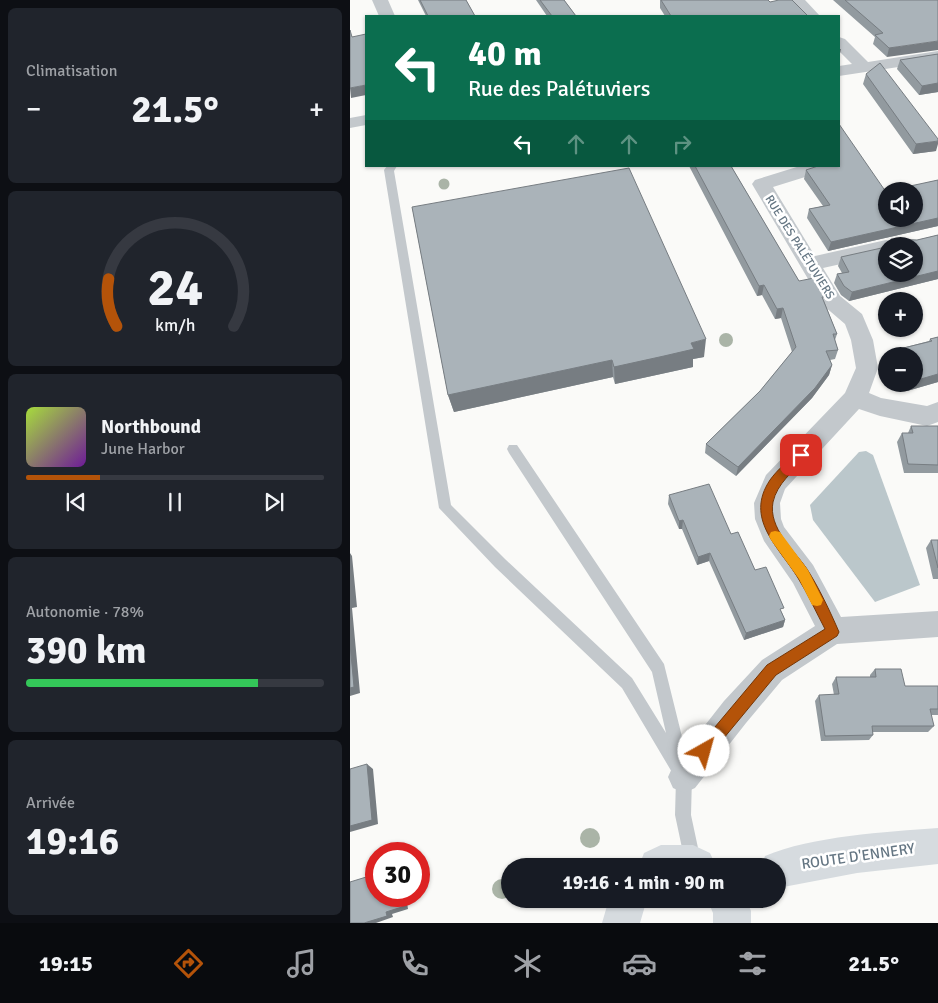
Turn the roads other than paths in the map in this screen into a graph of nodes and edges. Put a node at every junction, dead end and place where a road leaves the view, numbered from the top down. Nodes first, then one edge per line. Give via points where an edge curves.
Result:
1 (380, 0) edge
2 (796, 1) edge
3 (387, 15) edge
4 (811, 15) edge
5 (840, 43) edge
6 (938, 56) edge
7 (864, 67) junction
8 (840, 71) edge
9 (365, 120) edge
10 (350, 124) edge
11 (392, 167) edge
12 (810, 167) edge
13 (878, 249) edge
14 (809, 264) junction
15 (855, 398) junction
16 (938, 412) edge
17 (513, 449) dead end
18 (938, 624) edge
19 (833, 632) junction
20 (684, 777) junction
21 (938, 846) edge
22 (693, 858) edge
23 (786, 867) edge
24 (624, 908) edge
25 (731, 908) edge
26 (622, 923) edge
27 (732, 923) edge

1 - 3 street
2 - 4 street
5 - 7 street
6 - 7 street
7 - 8 street
9 - 10 street
11 - 20 lane via 389,170 445,508 627,684
12 - 14 street, RUE DES PALÉTUVIERS via 811,170 762,184
13 - 14 street
14 - 15 street, RUE DES PALÉTUVIERS via 832,301 854,320 862,340 866,368
15 - 16 street via 880,407 927,416
15 - 19 street, RUE DES PALÉTUVIERS via 775,483 767,503 773,533 803,574
17 - 20 lane via 659,669
18 - 19 street
19 - 20 street via 772,670
20 - 22 lane via 683,815
21 - 23 street, ROUTE D'ENNERY via 904,848
24 - 26 street
25 - 27 street

